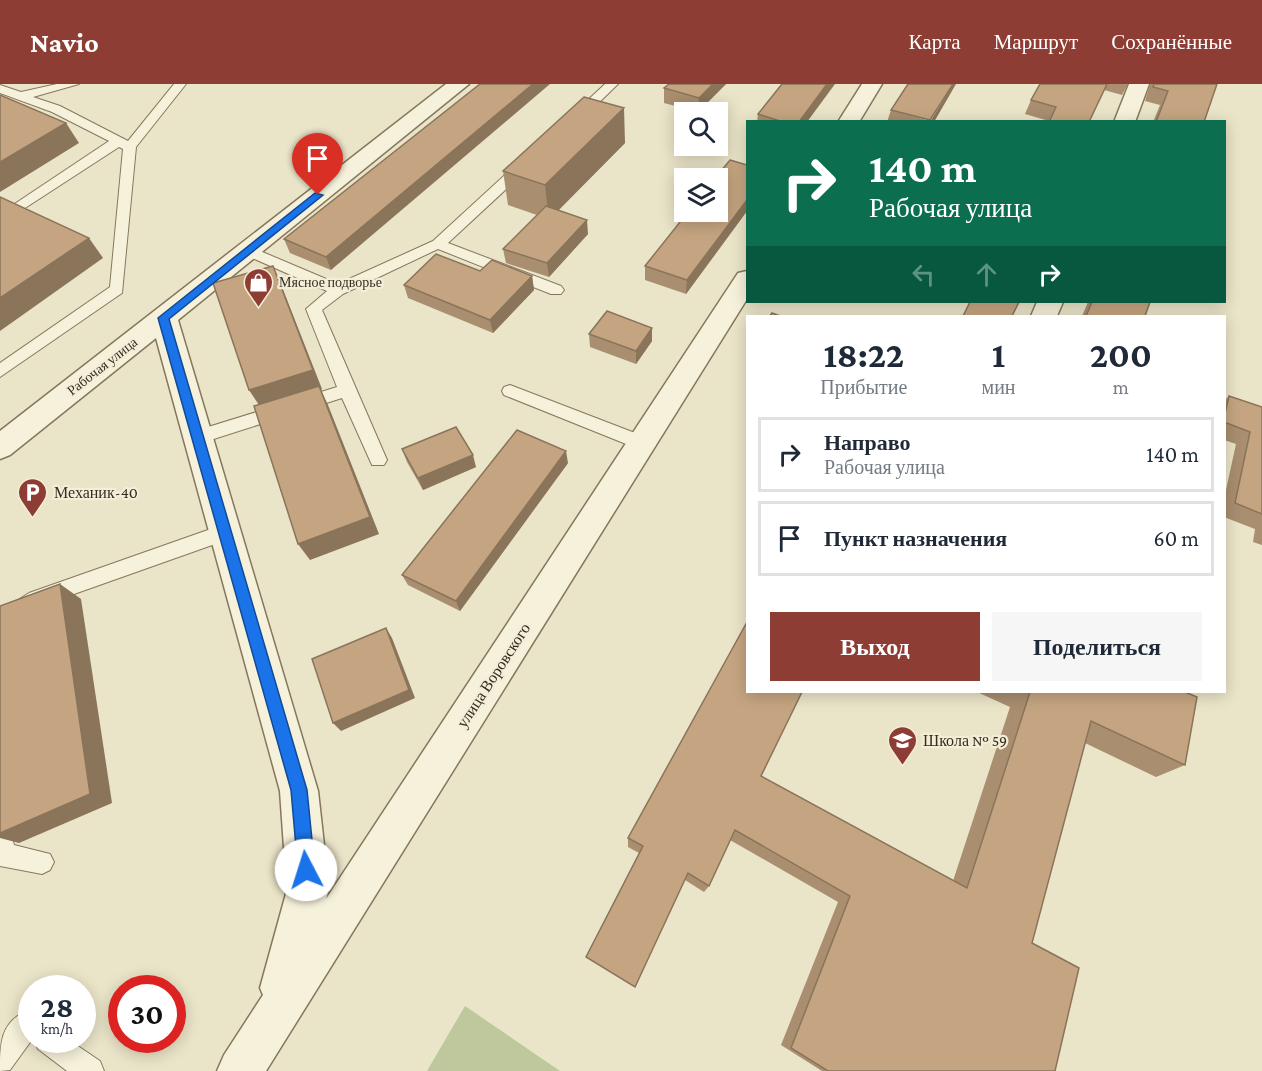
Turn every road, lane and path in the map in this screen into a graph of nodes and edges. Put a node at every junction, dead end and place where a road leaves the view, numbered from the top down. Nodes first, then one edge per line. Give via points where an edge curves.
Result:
1 (73, 84) edge
2 (180, 84) edge
3 (459, 84) edge
4 (612, 84) edge
5 (872, 84) edge
6 (1139, 84) edge
7 (0, 88) edge
8 (20, 96) junction
9 (849, 120) edge
10 (1125, 120) edge
11 (569, 124) edge
12 (124, 144) junction
13 (534, 156) edge
14 (17, 207) edge
15 (438, 244) junction
16 (248, 251) junction
17 (746, 281) edge
18 (338, 290) junction
19 (556, 290) dead end
20 (164, 318) junction
21 (0, 371) edge
22 (346, 390) junction
23 (510, 391) dead end
24 (198, 437) junction
25 (642, 443) junction
26 (0, 447) edge
27 (378, 460) dead end
28 (225, 532) junction
29 (0, 623) edge
30 (0, 830) edge
31 (42, 862) dead end
32 (273, 1019) junction
33 (18, 1036) edge
34 (65, 1053) edge
35 (0, 1060) edge
36 (90, 1071) edge
37 (240, 1071) edge

1 - 8 lane
2 - 12 lane
3 - 16 street, Рабочая улица
4 - 11 lane
5 - 9 street
6 - 10 street
7 - 8 lane
8 - 12 lane via 56,109
12 - 14 lane
12 - 21 lane via 117,289
13 - 15 lane
15 - 18 lane
15 - 19 lane
16 - 18 lane
16 - 20 street, Рабочая улица
17 - 25 street, улица Воровского
18 - 22 lane via 314,309
20 - 24 street
20 - 26 street, Рабочая улица
22 - 24 lane
22 - 27 lane
23 - 25 lane
24 - 28 street
25 - 32 street, улица Воровского
28 - 29 lane via 36,599
28 - 32 street via 299,790 308,890
30 - 31 lane via 3,855
32 - 37 street, улица Воровского
33 - 35 lane
34 - 36 lane

